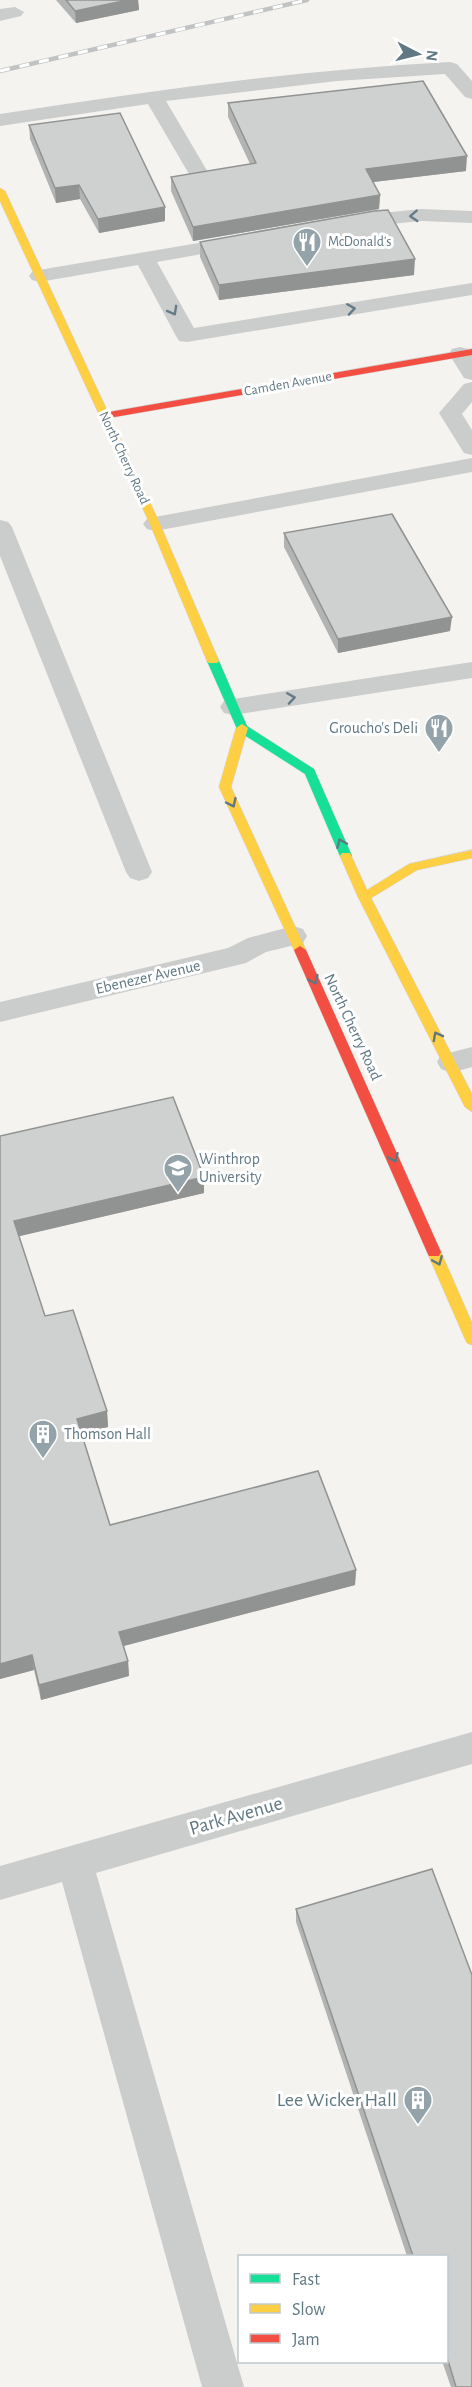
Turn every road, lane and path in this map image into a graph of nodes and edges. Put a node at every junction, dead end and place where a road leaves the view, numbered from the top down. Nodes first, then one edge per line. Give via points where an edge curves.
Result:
1 (472, 93) edge
2 (153, 96) junction
3 (0, 120) edge
4 (199, 174) edge
5 (0, 191) edge
6 (472, 217) edge
7 (328, 226) edge
8 (259, 239) edge
9 (145, 259) junction
10 (39, 276) junction
11 (472, 289) edge
12 (466, 353) edge
13 (472, 373) edge
14 (472, 389) edge
15 (104, 416) junction
16 (472, 448) edge
17 (472, 465) edge
18 (155, 524) junction
19 (0, 527) edge
20 (472, 670) edge
21 (237, 717) junction
22 (472, 854) edge
23 (139, 872) dead end
24 (364, 897) junction
25 (293, 936) junction
26 (0, 1012) edge
27 (461, 1059) edge
28 (472, 1107) edge
29 (472, 1339) edge
30 (472, 1748) edge
31 (75, 1862) junction
32 (0, 1883) edge
33 (223, 2387) edge

1 - 2 lane via 450,68 371,71
2 - 3 lane
2 - 4 lane
5 - 10 main road, North Cherry Road
6 -> 7 lane via 421,215
8 - 9 lane
9 - 10 lane
9 -> 11 lane via 187,336
10 - 15 main road, North Cherry Road
12 - 13 lane
12 - 15 main road, Camden Avenue
14 - 16 lane via 450,413
15 - 18 main road, North Cherry Road
17 - 18 lane
18 - 21 main road, North Cherry Road
19 - 23 lane
21 -> 20 lane
24 -> 21 main road via 310,772
21 -> 25 main road, North Cherry Road via 225,787
22 - 24 main road via 413,867
27 -> 24 main road
25 - 26 lane, Ebenezer Avenue via 258,945 236,956
25 -> 29 main road, North Cherry Road
27 - 28 main road
30 - 31 lane, Park Avenue
31 - 32 lane, Park Avenue
31 - 33 lane

